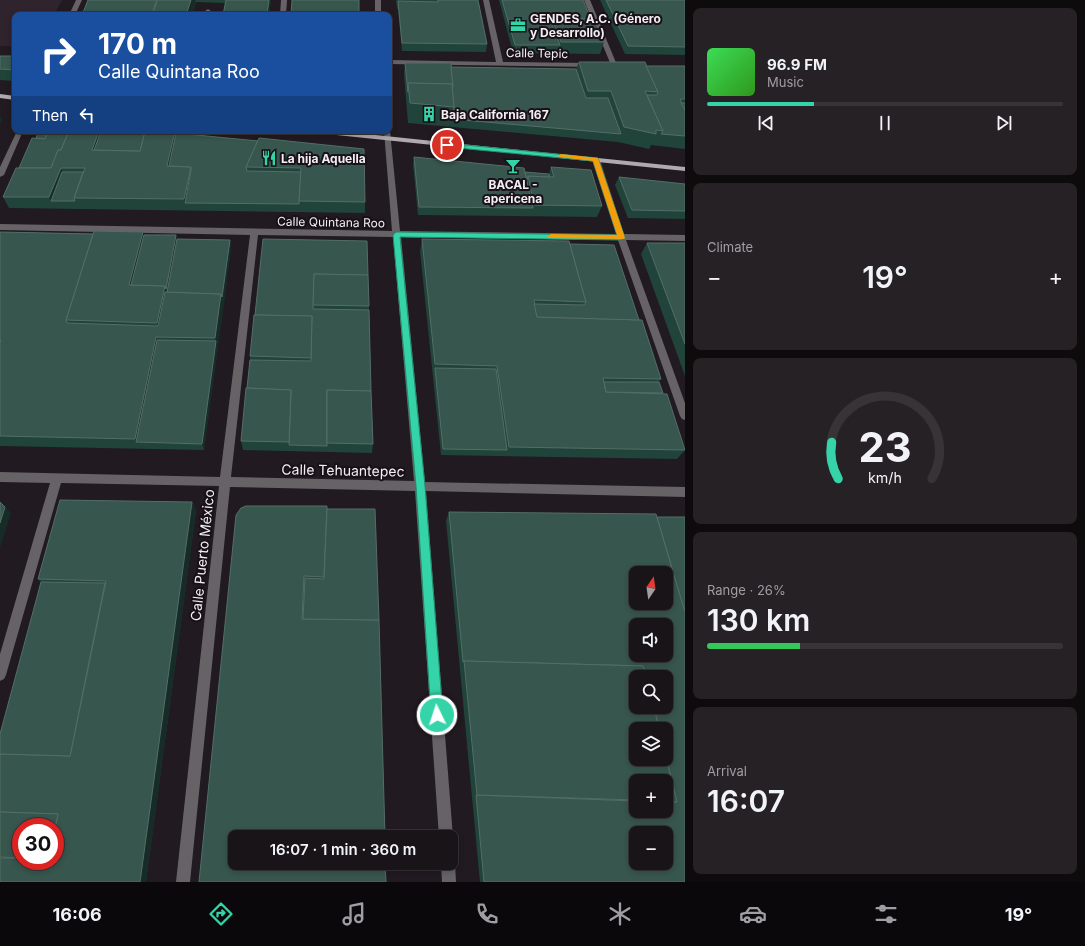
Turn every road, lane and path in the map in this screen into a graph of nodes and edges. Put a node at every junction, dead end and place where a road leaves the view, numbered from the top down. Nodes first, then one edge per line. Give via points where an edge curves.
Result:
1 (79, 0) edge
2 (284, 0) edge
3 (378, 0) edge
4 (486, 0) edge
5 (587, 0) edge
6 (73, 12) edge
7 (283, 12) edge
8 (378, 12) edge
9 (392, 62) edge
10 (500, 64) junction
11 (599, 65) edge
12 (606, 65) edge
13 (614, 66) junction
14 (622, 66) edge
15 (0, 96) edge
16 (12, 98) edge
17 (19, 134) edge
18 (370, 134) edge
19 (387, 135) edge
20 (596, 160) junction
21 (685, 168) edge
22 (0, 175) edge
23 (0, 227) edge
24 (254, 232) junction
25 (396, 235) junction
26 (621, 238) junction
27 (685, 238) edge
28 (685, 416) edge
29 (0, 477) edge
30 (57, 478) junction
31 (225, 482) junction
32 (420, 486) junction
33 (685, 492) edge
34 (0, 675) edge
35 (445, 830) edge
36 (448, 870) edge
37 (183, 882) edge
38 (449, 882) edge

1 - 6 street
2 - 7 street
3 - 8 street
4 - 10 street
5 - 13 street
9 - 10 street, Calle Tepic
10 - 11 street, Calle Tepic
12 - 13 street
13 - 14 street
15 - 16 main road
17 - 22 street
18 - 19 main road
19 - 20 main road
19 - 25 street
20 - 21 main road
20 - 26 street
23 - 24 street, Calle Quintana Roo
24 - 25 street, Calle Quintana Roo
24 - 31 street, Calle Puerto México
25 - 26 street, Calle Quintana Roo
25 - 32 street
26 - 27 street, Calle Quintana Roo
26 - 28 street
29 - 30 street, Calle Tehuantepec
30 - 31 street, Calle Tehuantepec
30 - 34 street
31 - 32 street, Calle Tehuantepec
31 - 37 street, Calle Puerto México
32 - 33 street, Calle Tehuantepec
32 - 35 street
36 - 38 street

